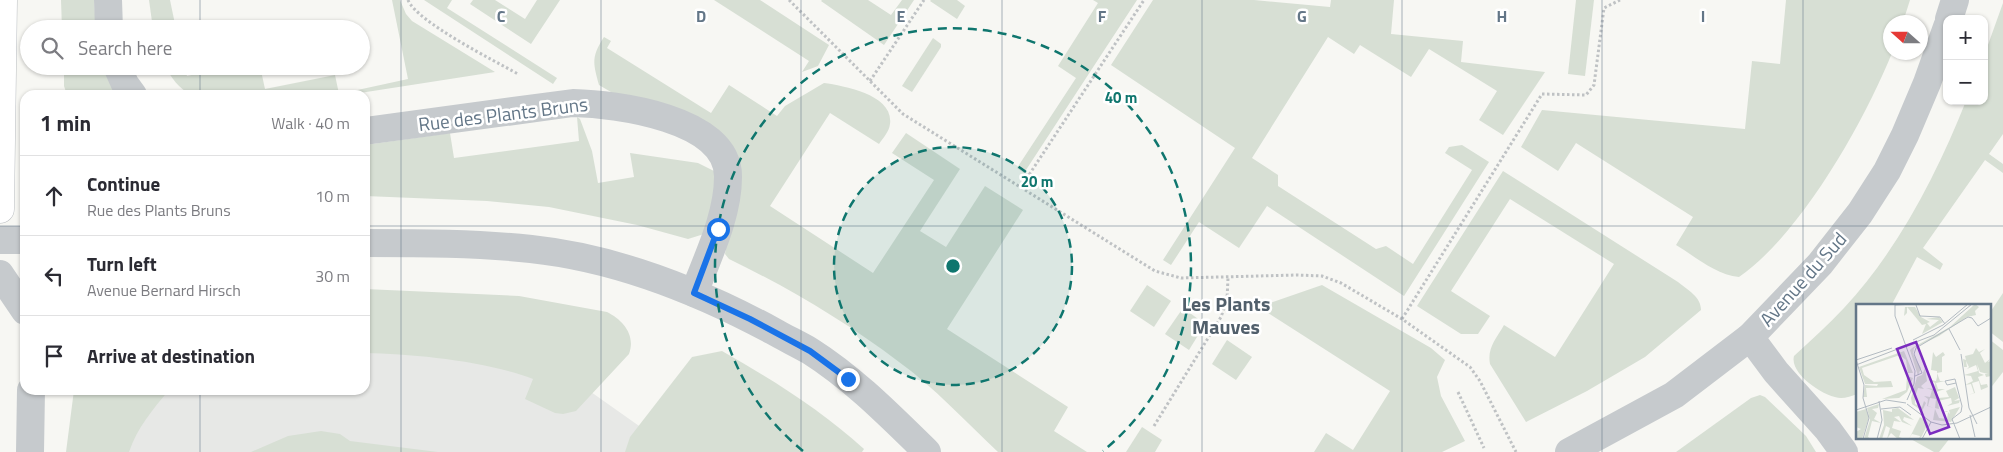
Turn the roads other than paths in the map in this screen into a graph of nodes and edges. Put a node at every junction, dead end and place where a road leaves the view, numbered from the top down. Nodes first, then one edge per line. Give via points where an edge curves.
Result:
1 (3, 0) edge
2 (108, 0) edge
3 (1955, 0) edge
4 (1950, 15) edge
5 (109, 20) edge
6 (1943, 38) edge
7 (121, 75) edge
8 (129, 90) edge
9 (370, 130) edge
10 (0, 209) edge
11 (0, 240) edge
12 (20, 240) edge
13 (370, 243) edge
14 (0, 274) edge
15 (694, 293) junction
16 (20, 304) edge
17 (1750, 337) junction
18 (31, 395) edge
19 (30, 452) edge
20 (927, 452) edge
21 (1569, 452) edge
22 (1844, 452) edge

1 - 10 main road
2 - 5 street
3 - 4 street
6 - 17 street, Avenue du Sud via 1905,135 1860,213 1820,264
7 - 8 street
9 - 15 street, Rue des Plants Bruns via 573,102 601,103 678,121 716,146 728,174 718,229
11 - 12 street
13 - 15 street via 532,249 594,260
14 - 16 street
15 - 20 street via 810,351 856,385
17 - 21 street, Avenue du Sud via 1674,394
17 - 22 street
18 - 19 street

